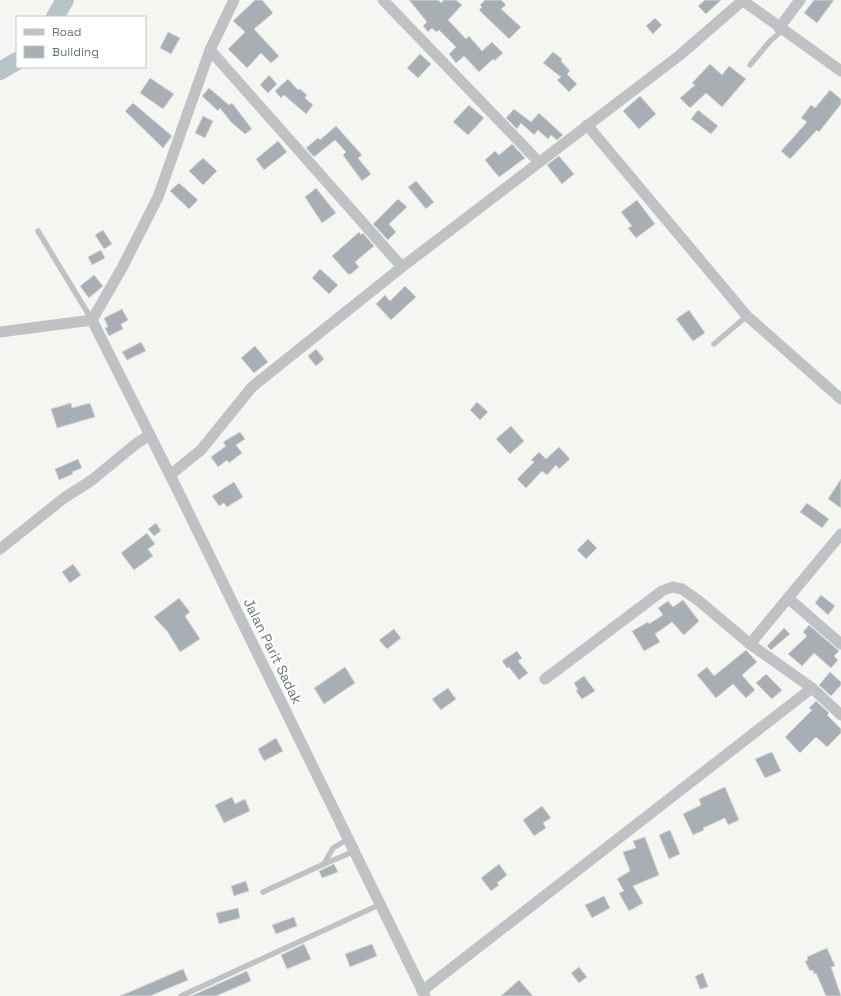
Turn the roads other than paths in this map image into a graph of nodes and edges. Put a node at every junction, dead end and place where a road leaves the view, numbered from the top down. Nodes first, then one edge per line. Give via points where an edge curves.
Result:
1 (234, 0) edge
2 (383, 0) edge
3 (742, 0) edge
4 (800, 0) edge
5 (781, 29) junction
6 (210, 50) junction
7 (750, 65) dead end
8 (841, 71) edge
9 (587, 125) junction
10 (539, 162) junction
11 (38, 231) dead end
12 (402, 267) junction
13 (747, 316) junction
14 (92, 320) junction
15 (0, 332) edge
16 (714, 344) dead end
17 (841, 399) edge
18 (143, 438) junction
19 (170, 474) junction
20 (841, 534) edge
21 (0, 549) edge
22 (788, 598) junction
23 (750, 644) junction
24 (841, 644) edge
25 (545, 679) dead end
26 (812, 688) junction
27 (841, 715) edge
28 (348, 839) junction
29 (354, 851) junction
30 (324, 864) junction
31 (263, 892) dead end
32 (381, 904) junction
33 (423, 993) edge
34 (181, 996) edge

1 - 6 street
2 - 10 street
3 - 5 street
3 - 9 street via 680,54
4 - 5 street
5 - 7 lane
5 - 8 street
6 - 12 street
6 - 14 street via 158,196 122,268
9 - 10 street
9 - 13 street
10 - 12 street
11 - 14 lane
12 - 19 street via 252,387 201,450
13 - 16 lane
13 - 17 street
14 - 15 street
14 - 18 street, Jalan Parit Sadak
18 - 19 street, Jalan Parit Sadak
18 - 21 street
19 - 28 street, Jalan Parit Sadak
20 - 22 street
22 - 23 street
22 - 24 street
23 - 25 street via 699,601 682,589 672,588 662,591
23 - 26 street
26 - 27 street
26 - 33 street
28 - 29 street, Jalan Parit Sadak
28 - 30 lane via 333,848
29 - 30 lane
29 - 32 street, Jalan Parit Sadak
30 - 31 lane
32 - 33 street, Jalan Parit Sadak
32 - 34 lane

